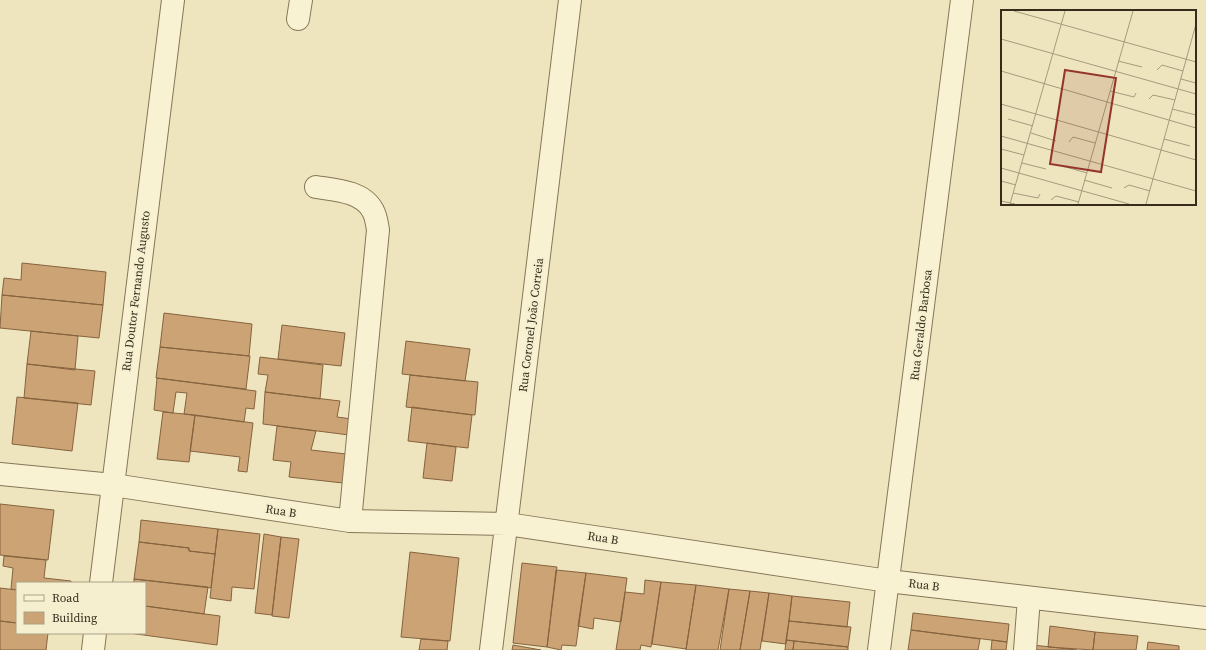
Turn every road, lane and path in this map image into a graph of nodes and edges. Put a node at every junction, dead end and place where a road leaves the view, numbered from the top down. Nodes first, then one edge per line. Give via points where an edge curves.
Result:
1 (173, 0) edge
2 (570, 0) edge
3 (962, 0) edge
4 (316, 187) dead end
5 (0, 474) edge
6 (112, 485) junction
7 (350, 521) junction
8 (507, 524) junction
9 (888, 581) junction
10 (101, 582) edge
11 (1029, 598) junction
12 (1206, 618) edge
13 (95, 634) edge
14 (93, 650) edge
15 (491, 650) edge
16 (879, 650) edge
17 (1024, 650) edge

1 - 6 street, Rua Doutor Fernando Augusto
2 - 8 street, Rua Coronel João Correia
3 - 9 street, Rua Geraldo Barbosa
4 - 7 street via 347,192 364,199 373,211 378,230
5 - 6 street, Rua B
6 - 7 street, Rua B
6 - 10 street, Rua Doutor Fernando Augusto
7 - 8 street, Rua B
8 - 9 street, Rua B
8 - 15 street, Rua Coronel João Correia
9 - 11 street, Rua B
9 - 16 street, Rua Geraldo Barbosa
11 - 12 street, Rua B
11 - 17 street
13 - 14 street

